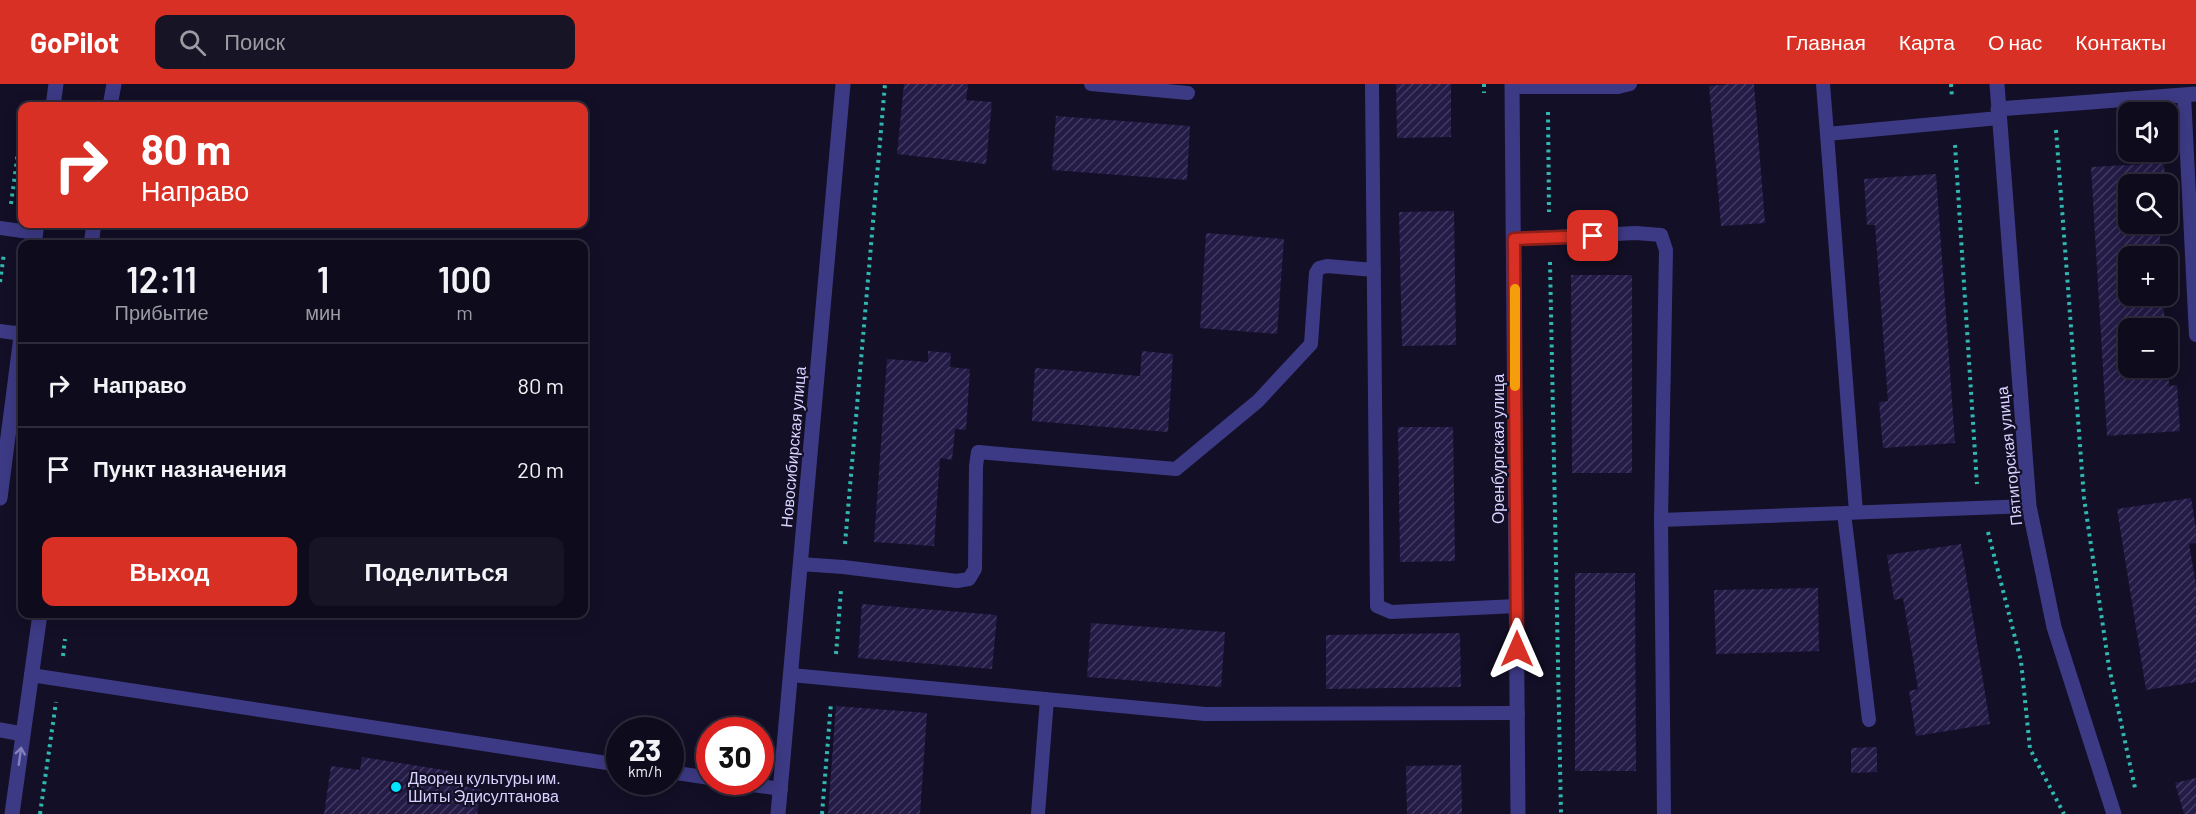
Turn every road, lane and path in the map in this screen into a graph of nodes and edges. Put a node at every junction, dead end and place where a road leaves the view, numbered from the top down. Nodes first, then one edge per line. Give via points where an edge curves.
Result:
1 (56, 84) edge
2 (114, 84) edge
3 (843, 84) edge
4 (885, 84) edge
5 (1091, 84) edge
6 (1372, 84) edge
7 (1630, 84) edge
8 (1823, 84) edge
9 (1951, 84) edge
10 (1997, 84) edge
11 (1512, 86) edge
12 (1547, 87) junction
13 (1188, 93) dead end
14 (2190, 94) edge
15 (54, 102) edge
16 (111, 102) edge
17 (2054, 104) junction
18 (1999, 114) junction
19 (1953, 122) junction
20 (1827, 134) junction
21 (0, 228) edge
22 (36, 234) edge
23 (1549, 238) junction
24 (1514, 239) junction
25 (2194, 260) edge
26 (1374, 270) junction
27 (0, 331) edge
28 (18, 332) edge
29 (2196, 335) edge
30 (18, 362) edge
31 (0, 498) edge
32 (2029, 506) junction
33 (1978, 508) junction
34 (1850, 513) junction
35 (1661, 520) junction
36 (800, 564) junction
37 (843, 567) junction
38 (1517, 606) junction
39 (39, 618) edge
40 (65, 636) dead end
41 (31, 675) junction
42 (791, 675) junction
43 (834, 679) junction
44 (60, 680) junction
45 (1047, 699) junction
46 (1518, 713) junction
47 (1869, 720) dead end
48 (0, 730) edge
49 (23, 734) junction
50 (606, 763) edge
51 (774, 788) edge
52 (781, 789) junction
53 (2136, 792) dead end
54 (12, 814) edge
55 (40, 814) edge
56 (778, 814) edge
57 (822, 814) edge
58 (1038, 814) edge
59 (1518, 814) edge
60 (1560, 814) edge
61 (1664, 814) edge
62 (2064, 814) edge
63 (2114, 814) edge

1 - 15 street
2 - 16 street
3 - 36 street, Новосибирская улица
4 - 37 path
5 - 13 lane
6 - 26 lane
7 - 12 lane
8 - 20 lane
9 - 19 path
10 - 18 street, Пятигорская улица
11 - 12 lane
11 - 24 street, Оренбургская улица
12 - 23 path
14 - 17 street
14 - 25 lane
17 - 18 street
17 - 53 path via 2084,498 2109,668
18 - 19 lane
18 - 32 street, Пятигорская улица
19 - 20 lane
19 - 33 path
20 - 34 lane
21 - 22 lane
23 - 24 lane
23 - 35 lane via 1661,235 1666,250
23 - 60 path
24 - 38 street, Оренбургская улица
25 - 29 lane
26 - 37 lane via 1319,268 1311,344 1258,401 1176,469 978,452 975,569 969,579 957,581
26 - 38 lane via 1377,606 1391,612
27 - 28 lane
30 - 31 street
32 - 33 lane
32 - 63 street, Пятигорская улица via 2054,627
33 - 34 lane
33 - 62 path via 1990,538 2021,661 2030,749
34 - 35 lane
34 - 47 lane
35 - 61 lane
36 - 37 lane
36 - 42 street, Новосибирская улица
37 - 43 path
38 - 46 street, Оренбургская улица
39 - 41 street
40 - 44 path
41 - 44 lane
41 - 49 street
42 - 43 lane
42 - 52 street, Новосибирская улица
43 - 45 lane
43 - 57 path
44 - 50 lane
44 - 55 path
45 - 46 lane via 1205,714
45 - 58 lane
46 - 59 street, Оренбургская улица
48 - 49 street
54 -> 49 street
51 - 52 lane
52 - 56 street, Новосибирская улица

